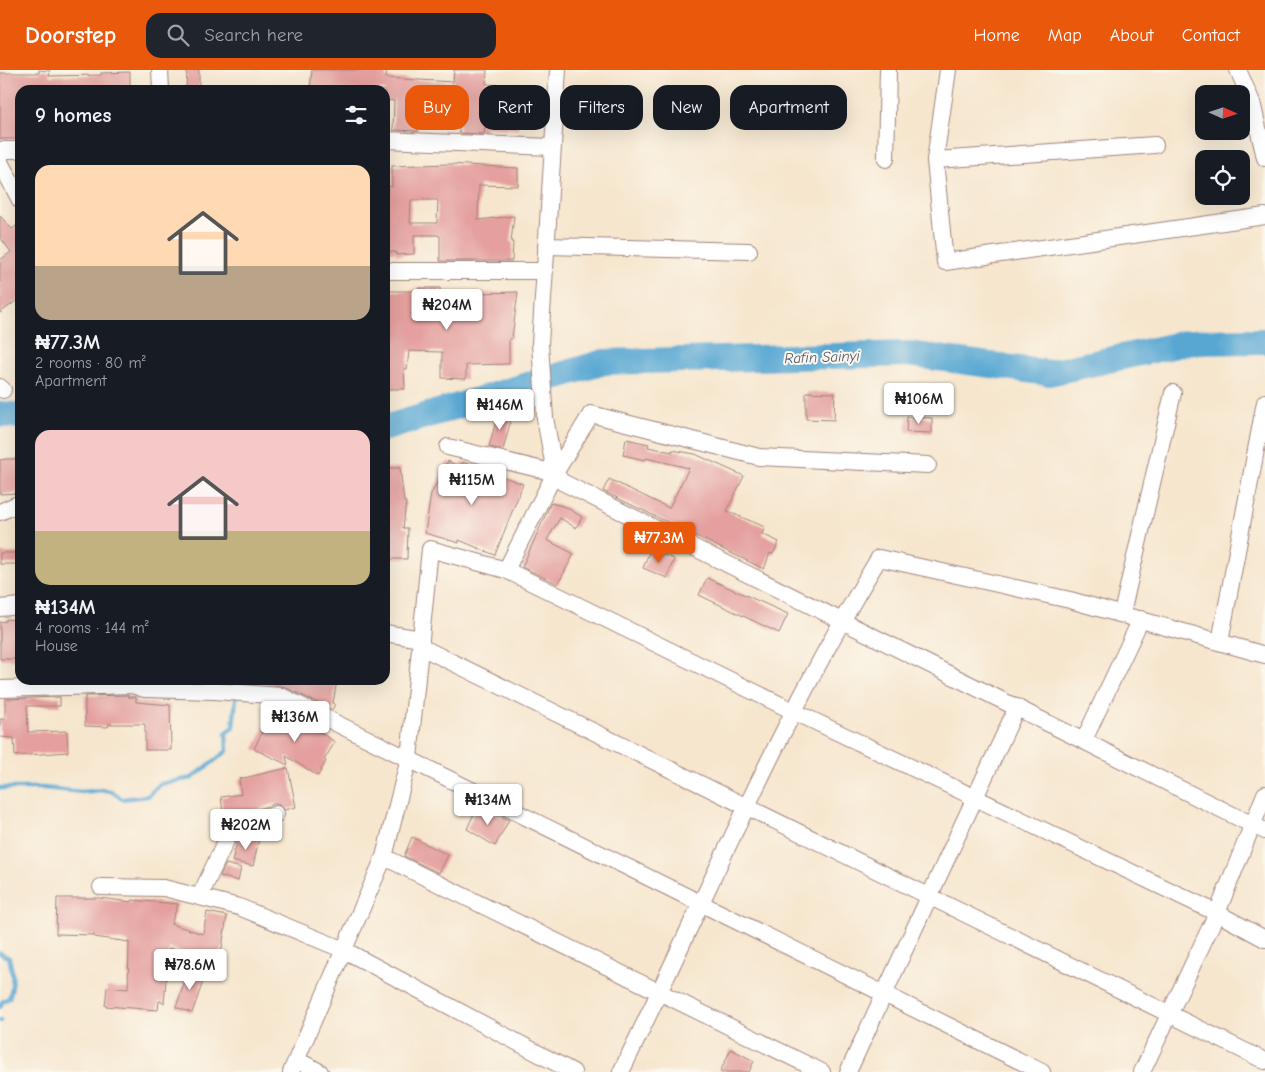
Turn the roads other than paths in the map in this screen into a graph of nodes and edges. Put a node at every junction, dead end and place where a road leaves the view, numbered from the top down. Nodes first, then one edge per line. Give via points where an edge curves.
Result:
1 (160, 70) edge
2 (558, 70) edge
3 (888, 70) edge
4 (948, 70) edge
5 (1238, 70) edge
6 (161, 85) edge
7 (1258, 99) edge
8 (390, 140) edge
9 (1155, 145) dead end
10 (551, 147) junction
11 (0, 150) edge
12 (15, 150) edge
13 (1265, 158) edge
14 (886, 159) dead end
15 (935, 160) junction
16 (0, 162) edge
17 (15, 190) edge
18 (1265, 216) edge
19 (546, 246) junction
20 (750, 251) dead end
21 (390, 271) edge
22 (544, 271) junction
23 (1173, 393) dead end
24 (1265, 402) edge
25 (448, 447) dead end
26 (928, 465) dead end
27 (555, 473) junction
28 (15, 505) edge
29 (0, 512) edge
30 (506, 570) junction
31 (15, 606) edge
32 (0, 608) edge
33 (1122, 613) junction
34 (1141, 619) junction
35 (841, 620) junction
36 (390, 634) edge
37 (1220, 642) junction
38 (421, 643) junction
39 (1265, 655) edge
40 (88, 685) edge
41 (136, 685) edge
42 (0, 689) edge
43 (1016, 707) junction
44 (795, 712) junction
45 (1084, 740) junction
46 (409, 758) junction
47 (1265, 794) edge
48 (974, 796) junction
49 (747, 807) junction
50 (276, 814) dead end
51 (1258, 828) edge
52 (384, 857) junction
53 (101, 887) dead end
54 (200, 896) junction
55 (928, 896) junction
56 (702, 903) junction
57 (1217, 913) junction
58 (1265, 939) edge
59 (344, 950) junction
60 (660, 992) junction
61 (884, 994) junction
62 (1169, 1014) junction
63 (1265, 1061) edge
64 (294, 1066) edge
65 (320, 1072) edge
66 (573, 1072) edge
67 (621, 1072) edge
68 (822, 1072) edge
69 (848, 1072) edge
70 (1042, 1072) edge
71 (1142, 1072) edge

1 - 6 street
2 - 10 street
3 - 14 street
4 - 15 street
5 - 7 street
7 - 13 street
8 - 10 street
9 - 15 street
10 - 19 street
11 - 12 street
15 - 18 street via 945,262
16 - 17 street
19 - 20 street
19 - 22 street
21 - 22 street
22 - 27 street via 540,344 545,418
23 - 33 street
24 - 37 street
25 - 27 street
26 - 27 street via 759,457 591,414
27 - 30 street
27 - 35 street via 562,482 600,502
28 - 29 street
30 - 38 street via 430,550
30 - 44 street
31 - 32 street
33 - 34 street
33 - 35 street via 879,558
34 - 37 street
34 - 45 street
35 - 43 street
35 - 44 street
36 - 38 street
37 - 39 street
38 - 46 street
38 - 49 street
40 - 42 street
41 - 46 street via 144,689 281,696
43 - 45 street
43 - 48 street
44 - 48 street
44 - 49 street
45 - 51 street
46 - 52 street
46 - 56 street
47 - 51 street
48 - 55 street
48 - 57 street
49 - 55 street
49 - 56 street
50 - 54 street via 231,830
51 - 57 street
52 - 59 street
52 - 60 street
53 - 54 street via 164,888
54 - 59 street via 240,907
55 - 61 street
55 - 62 street
56 - 60 street
56 - 61 street
57 - 58 street
57 - 62 street
59 - 64 street
59 - 66 street
60 - 67 street
60 - 68 street
61 - 69 street
61 - 70 street
62 - 63 street
62 - 71 street
64 - 65 street

